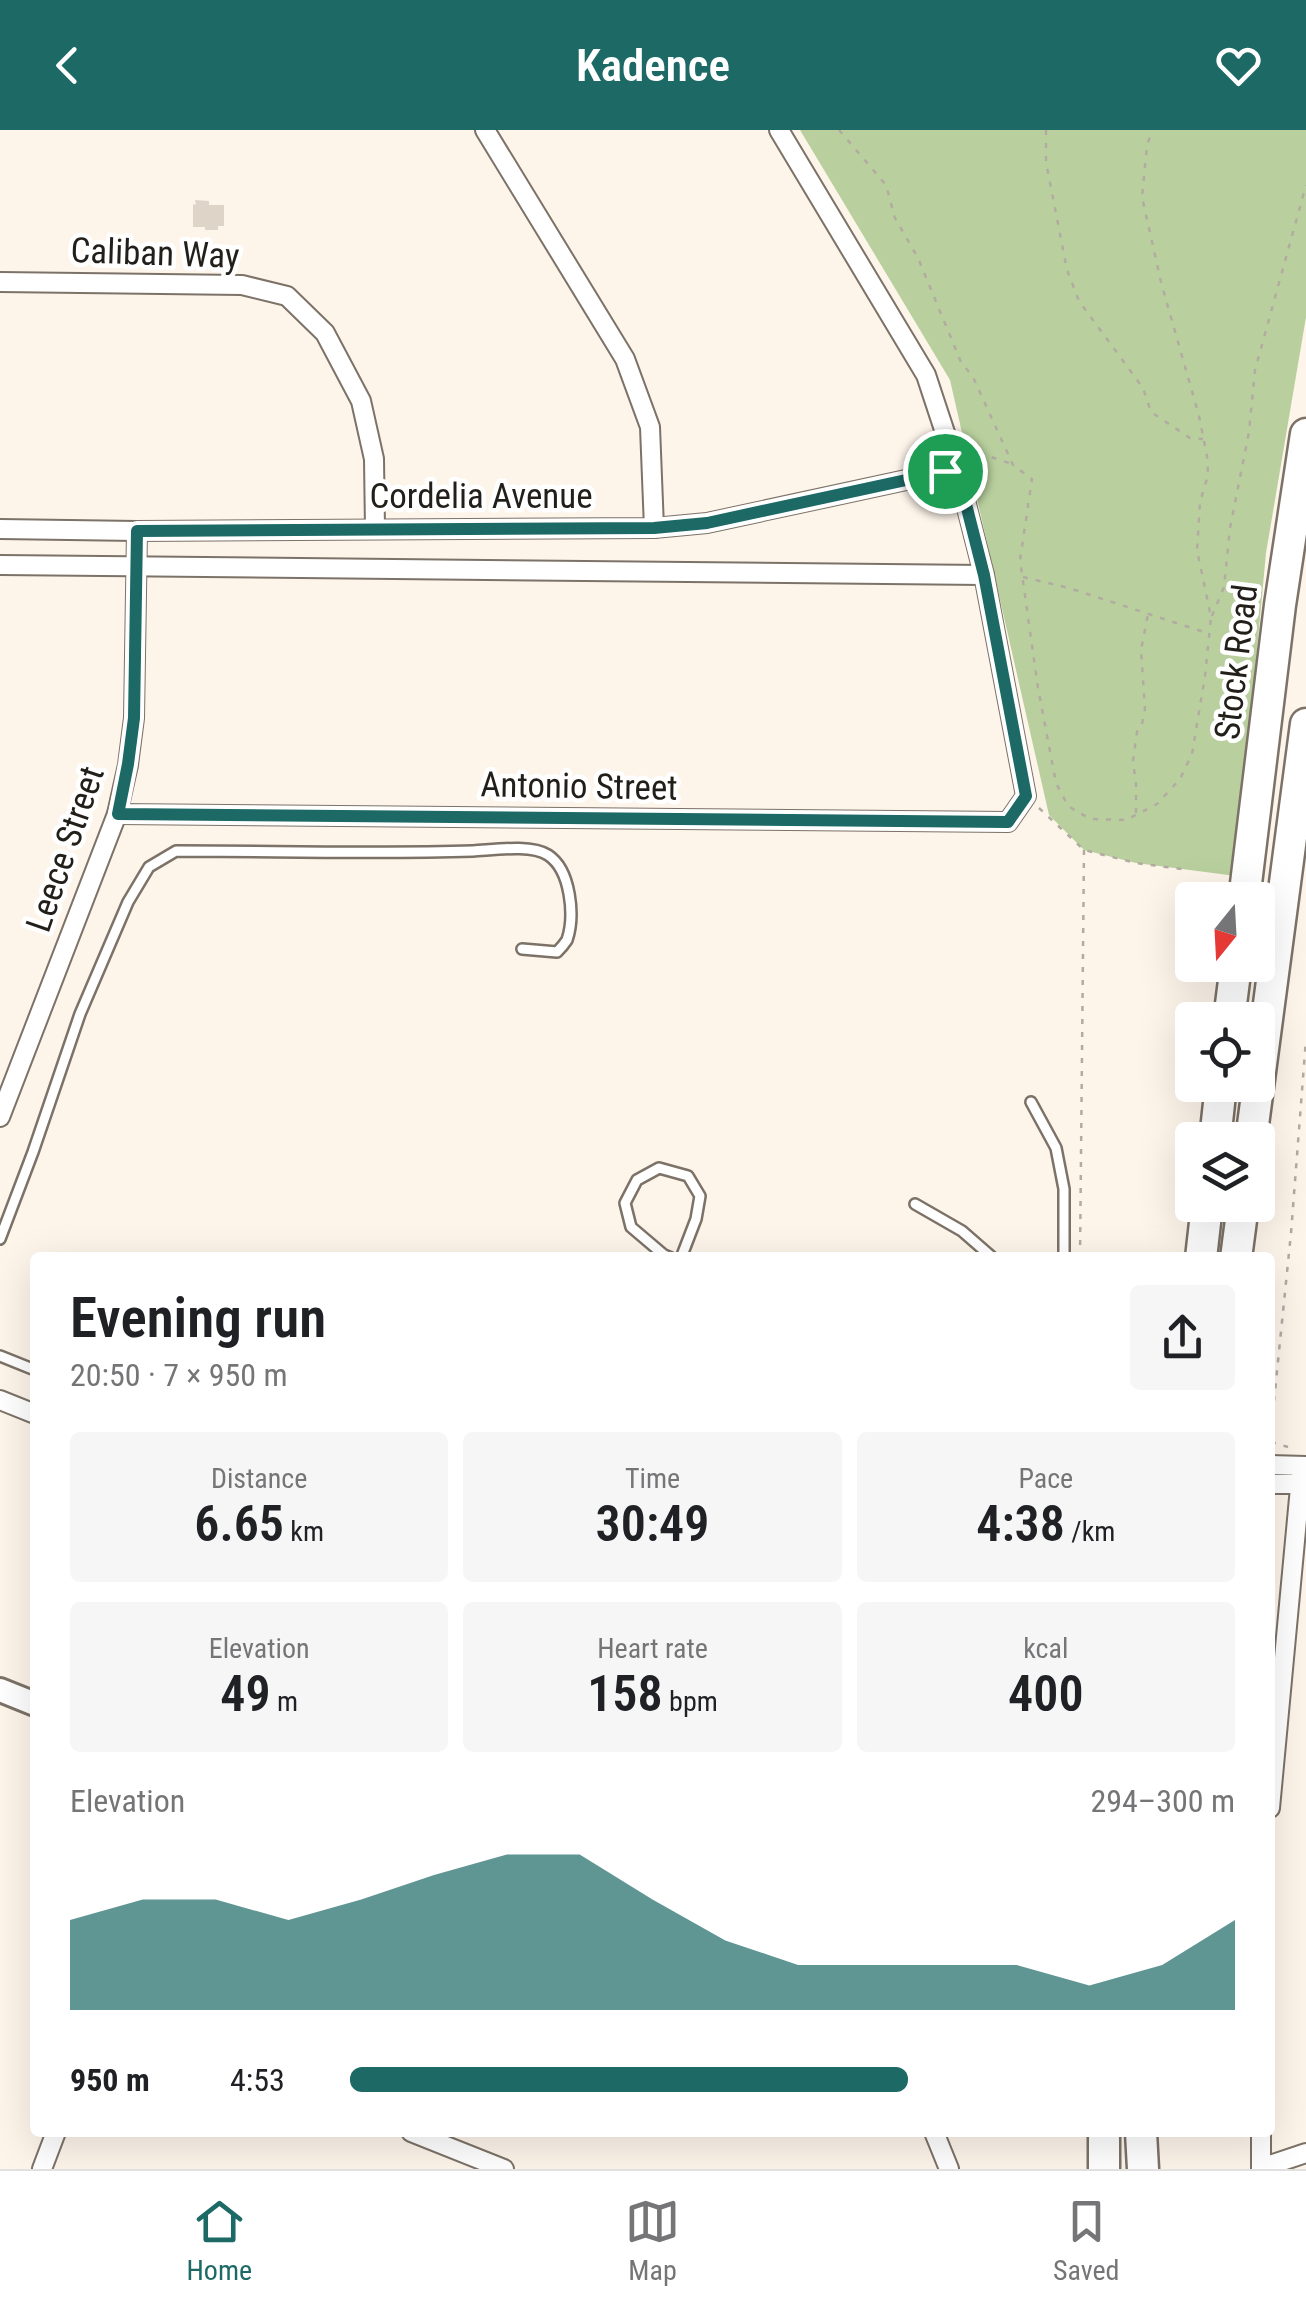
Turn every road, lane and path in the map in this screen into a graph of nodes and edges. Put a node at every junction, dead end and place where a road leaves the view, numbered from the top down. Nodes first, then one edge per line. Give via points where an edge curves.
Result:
1 (485, 130) edge
2 (779, 130) edge
3 (838, 130) edge
4 (1046, 130) edge
5 (1152, 130) edge
6 (1306, 185) edge
7 (0, 282) edge
8 (1306, 434) edge
9 (1204, 439) junction
10 (966, 449) dead end
11 (1013, 465) junction
12 (957, 469) junction
13 (654, 528) junction
14 (0, 529) edge
15 (375, 529) junction
16 (137, 531) junction
17 (0, 565) edge
18 (136, 566) junction
19 (984, 575) junction
20 (1022, 576) junction
21 (1148, 614) junction
22 (1211, 617) junction
23 (1210, 634) junction
24 (1306, 724) edge
25 (1026, 796) junction
26 (118, 814) junction
27 (1136, 815) junction
28 (1084, 850) junction
29 (1189, 870) dead end
30 (1246, 882) edge
31 (522, 949) dead end
32 (1306, 1040) edge
33 (1031, 1102) dead end
34 (0, 1117) edge
35 (1253, 1122) edge
36 (915, 1204) dead end
37 (1205, 1222) edge
38 (1241, 1222) edge
39 (0, 1239) edge
40 (660, 1252) edge
41 (683, 1252) edge
42 (986, 1252) edge
43 (1064, 1252) edge
44 (1080, 1252) edge
45 (1202, 1252) edge
46 (1237, 1252) edge
47 (0, 1356) edge
48 (30, 1368) edge
49 (1275, 1388) edge
50 (0, 1400) edge
51 (30, 1412) edge
52 (1275, 1467) edge
53 (1303, 1475) edge
54 (1275, 1483) edge
55 (0, 1690) edge
56 (30, 1702) edge
57 (1275, 1758) edge
58 (54, 2137) edge
59 (424, 2137) edge
60 (936, 2137) edge
61 (1104, 2137) edge
62 (1142, 2137) edge
63 (1261, 2137) edge
64 (1306, 2153) edge
65 (42, 2169) edge
66 (504, 2169) edge
67 (949, 2169) edge
68 (1104, 2169) edge
69 (1142, 2169) edge
70 (1261, 2169) edge

1 - 13 street via 625,358 650,426
2 - 12 street via 926,375
3 - 11 path via 886,185 895,218
4 - 9 path via 1066,270 1079,302 1142,388 1151,412 1190,438
5 - 9 path via 1142,196
6 - 22 path via 1255,370 1224,587
7 - 15 street, Caliban Way via 242,285 288,296 325,333 361,400 374,459
8 - 30 highway, Stock Road
9 - 22 path via 1208,475 1197,550
10 - 11 path
11 - 20 path via 1032,479
12 - 13 street, Cordelia Avenue via 707,523
12 - 19 street
13 - 15 street, Cordelia Avenue
14 - 16 street, Cordelia Avenue
15 - 16 street, Cordelia Avenue
16 - 18 street, Leece Street
17 - 18 street, Cordelia Avenue
18 - 19 street, Cordelia Avenue
18 - 26 street, Leece Street via 134,718
19 - 25 street
20 - 21 path
20 - 27 path via 1056,783 1068,806 1090,818
21 - 23 path
21 - 27 path via 1145,709 1132,761
22 - 23 path
23 - 27 path via 1192,754 1169,792
24 - 35 highway
25 - 26 street, Antonio Street via 1008,822
25 - 28 path
26 - 34 street, Leece Street
28 - 29 path
28 - 44 path
31 - 39 lane via 558,952 570,911 563,872 548,855 527,849 176,851 149,867 128,902 80,1014
32 - 49 path
33 - 43 lane via 1056,1148
36 - 42 lane
37 - 45 highway
38 - 46 highway
40 - 41 lane via 630,1227 625,1203 638,1180 659,1168 688,1176 700,1196
47 - 48 lane
50 - 51 street
52 - 53 street
53 - 54 street
53 - 57 street
55 - 56 street
58 - 65 street
59 - 66 street
60 - 67 street
61 - 68 highway
62 - 69 highway
63 - 70 street
64 - 70 street

